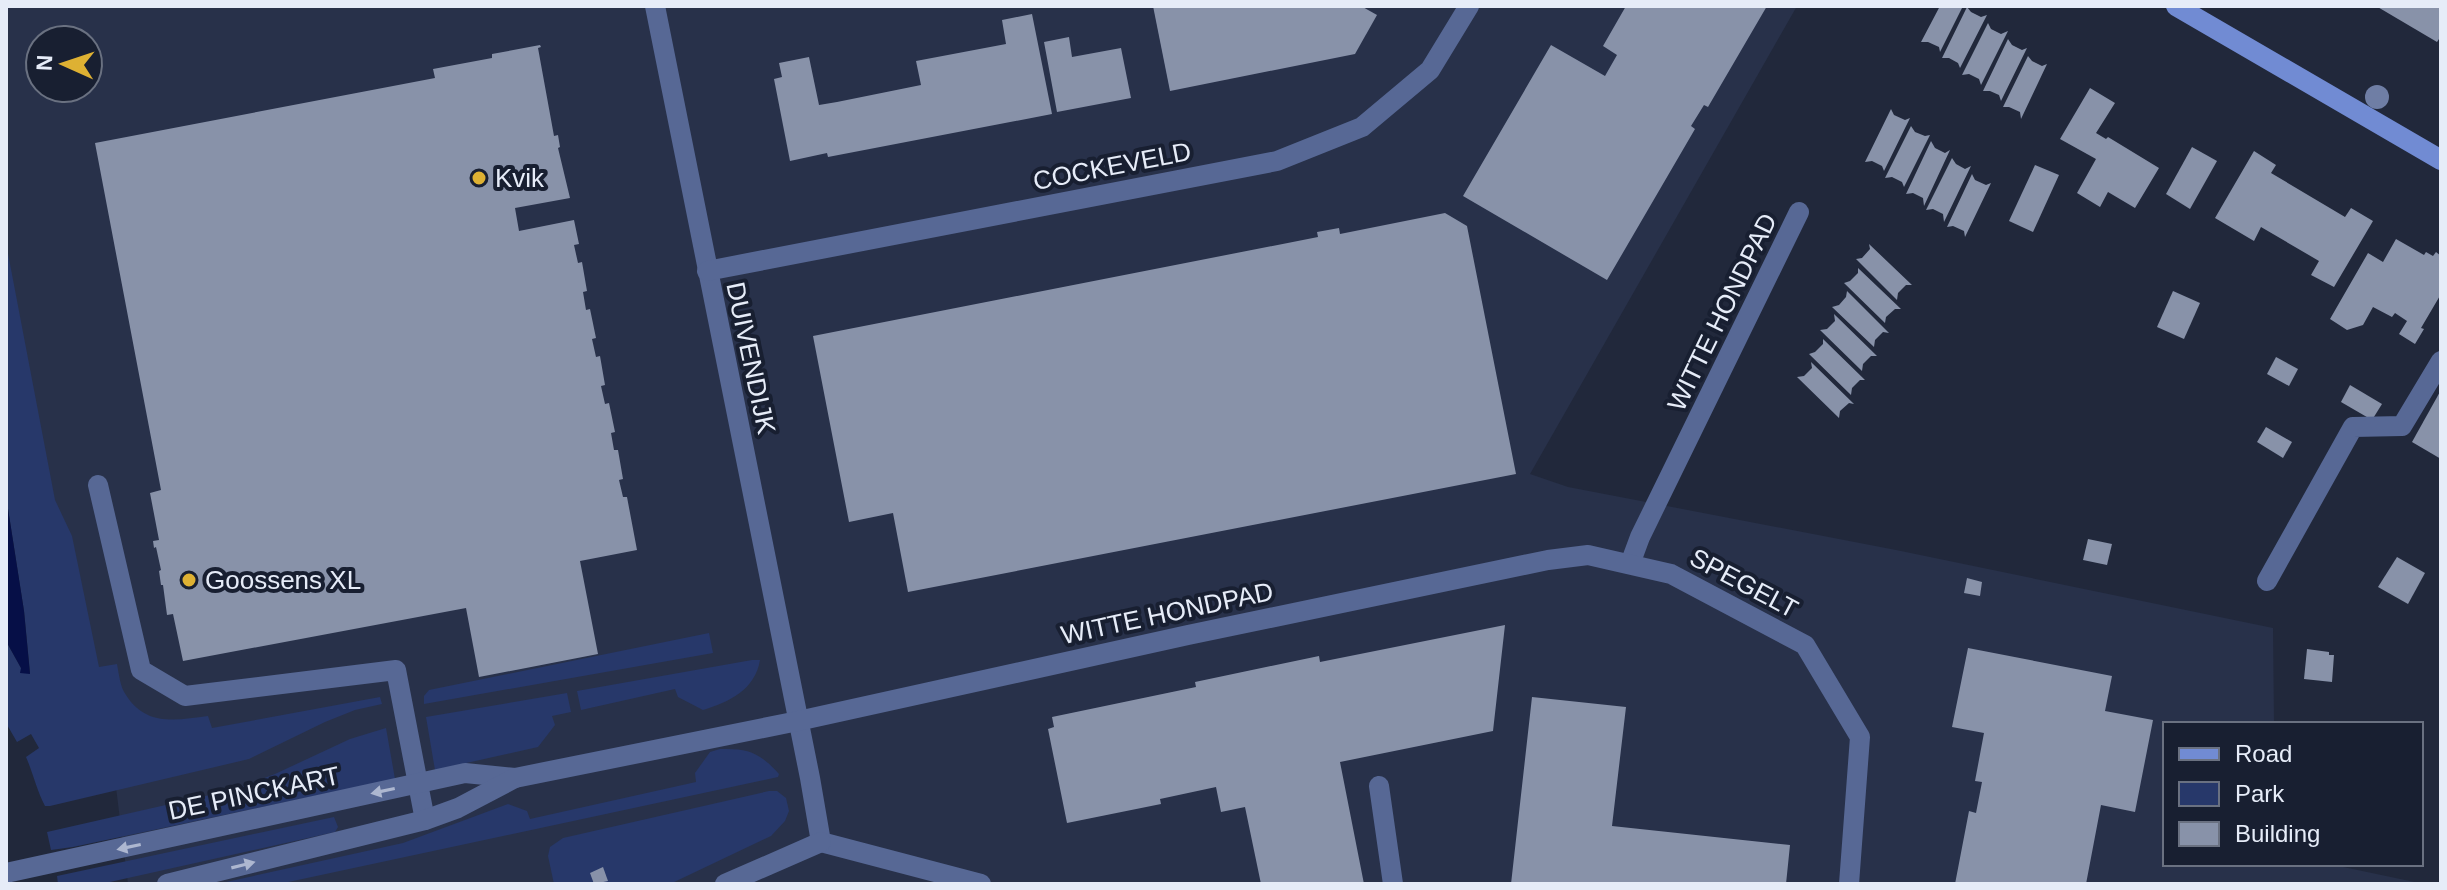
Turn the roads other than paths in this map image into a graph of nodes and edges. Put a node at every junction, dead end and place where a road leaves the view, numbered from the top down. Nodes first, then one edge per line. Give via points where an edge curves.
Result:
1 (655, 6) edge
2 (1469, 6) edge
3 (2176, 6) edge
4 (2441, 160) edge
5 (1799, 212) dead end
6 (707, 271) junction
7 (2441, 361) edge
8 (98, 485) dead end
9 (1548, 560) joint
10 (1630, 564) junction
11 (2267, 581) dead end
12 (798, 721) junction
13 (515, 778) junction
14 (418, 783) junction
15 (1379, 786) dead end
16 (425, 820) junction
17 (821, 842) junction
18 (6, 873) edge
19 (167, 884) edge
20 (725, 884) edge
21 (981, 884) edge
22 (1393, 884) edge
23 (1849, 884) edge

1 - 6 street, DUIVENDIJK
2 - 6 street, COCKEVELD via 1430,70 1362,127 1277,161
3 - 4 street
5 - 10 street, WITTE HONDPAD
6 - 12 street, DUIVENDIJK
7 - 11 street via 2402,426 2353,427
8 - 14 street via 141,670 185,696 396,670
9 - 10 street, SPEGELT via 1588,555
9 - 12 street, WITTE HONDPAD
10 - 23 street, SPEGELT via 1671,574 1805,645 1860,737
12 - 13 street, DE PINCKART
12 - 17 street
13 - 14 street, DE PINCKART via 465,773
13 - 16 street, DE PINCKART
14 - 16 street
14 -> 18 street, DE PINCKART
15 - 22 street
19 -> 16 street, DE PINCKART
17 - 20 street
17 - 21 street

